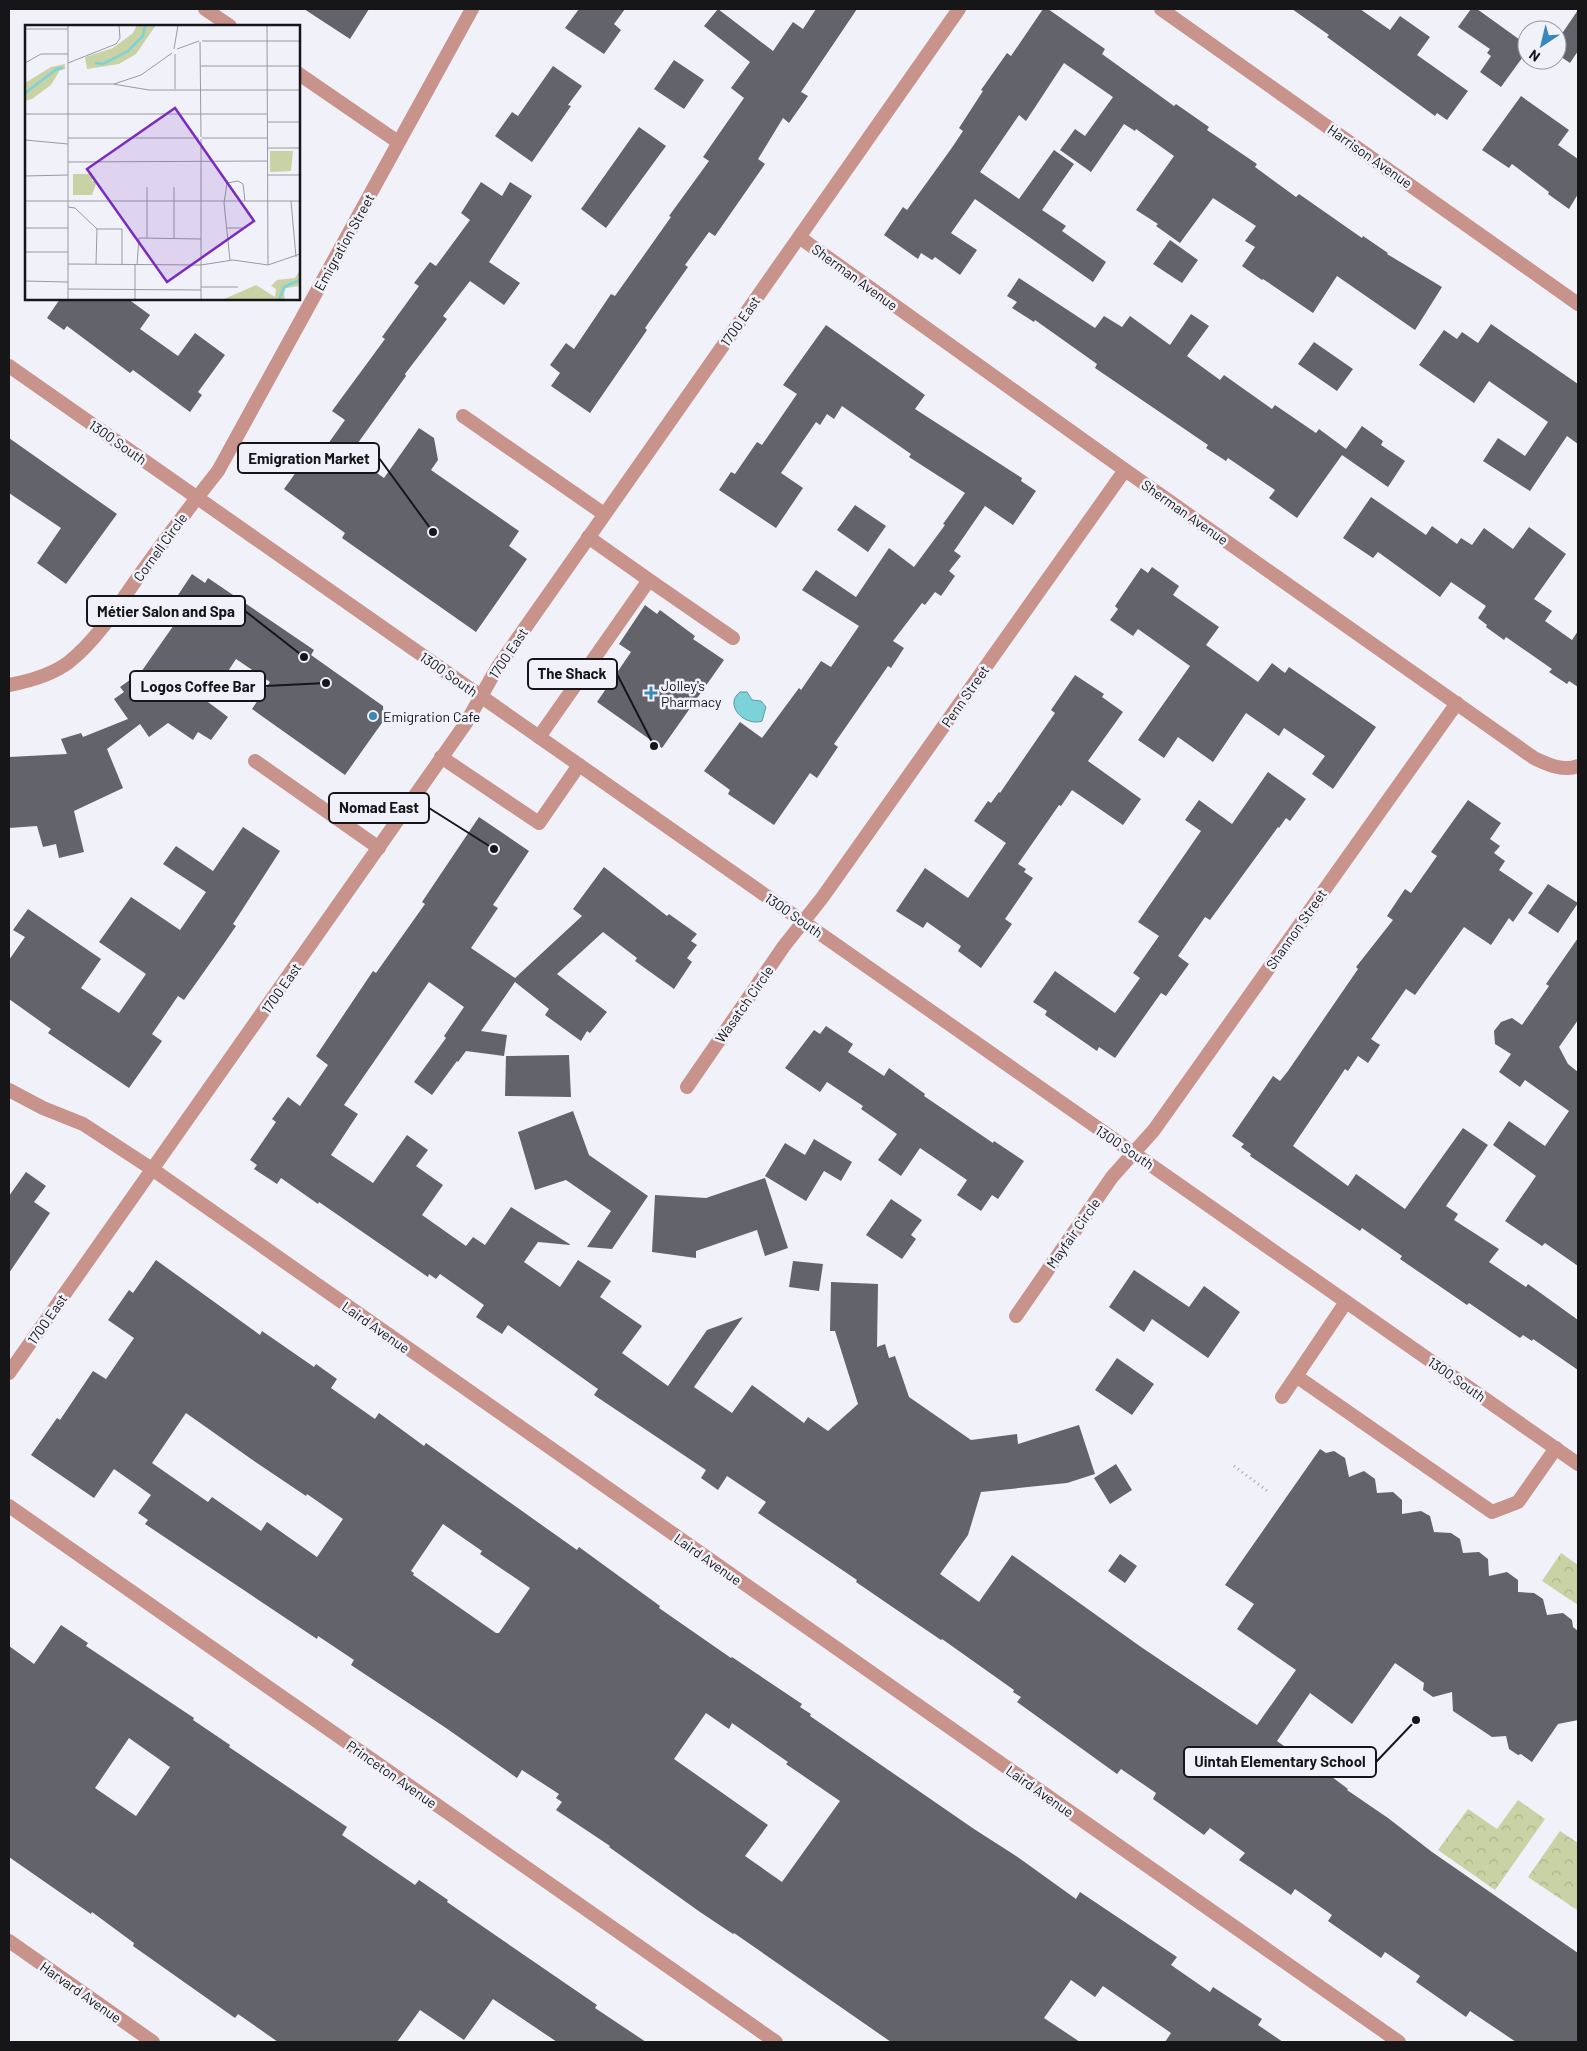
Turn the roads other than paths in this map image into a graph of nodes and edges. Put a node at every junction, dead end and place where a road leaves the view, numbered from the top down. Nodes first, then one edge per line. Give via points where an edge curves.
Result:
1 (205, 9) edge
2 (472, 9) edge
3 (959, 9) edge
4 (1161, 9) edge
5 (229, 25) edge
6 (300, 75) edge
7 (398, 142) junction
8 (800, 237) junction
9 (1578, 304) edge
10 (9, 366) edge
11 (463, 416) dead end
12 (1125, 470) junction
13 (197, 498) junction
14 (604, 514) junction
15 (588, 537) junction
16 (649, 580) junction
17 (733, 638) dead end
18 (9, 686) edge
19 (481, 696) junction
20 (1457, 703) junction
21 (539, 737) junction
22 (441, 758) junction
23 (255, 761) dead end
24 (579, 765) junction
25 (1578, 766) edge
26 (379, 848) junction
27 (803, 922) junction
28 (686, 1087) dead end
29 (9, 1090) edge
30 (1134, 1154) junction
31 (152, 1169) junction
32 (1346, 1302) junction
33 (1016, 1316) dead end
34 (9, 1374) edge
35 (1296, 1376) junction
36 (1282, 1396) dead end
37 (1556, 1448) junction
38 (1578, 1464) edge
39 (9, 1506) edge
40 (9, 1941) edge
41 (153, 2042) edge
42 (776, 2042) edge
43 (1399, 2042) edge

1 - 5 street
2 - 7 street, Emigration Street
3 - 8 street, 1700 East
4 - 9 street, Harrison Avenue
6 - 7 street
7 - 13 street, Emigration Street via 234,445
8 - 12 street, Sherman Avenue
8 - 14 street, 1700 East
10 - 13 street, 1300 South
11 - 14 street
12 - 20 street, Sherman Avenue
12 - 27 street, Penn Street
13 - 18 street, Cornell Circle via 87,646 49,673
13 - 19 street, 1300 South
14 - 15 street, 1700 East
15 - 16 street
15 - 19 street, 1700 East
16 - 17 street
16 - 21 street
19 - 21 street, 1300 South
19 - 22 street, 1700 East
20 - 25 street, Sherman Avenue via 1534,758 1554,767
20 - 30 street, Shannon Street
21 - 24 street, 1300 South
22 - 24 street via 538,823
22 - 26 street, 1700 East
23 - 26 street
24 - 27 street, 1300 South
26 - 31 street, 1700 East
27 - 28 street, Wasatch Circle
27 - 30 street, 1300 South
29 - 31 street, Laird Avenue via 83,1124
30 - 32 street, 1300 South
30 - 33 street, Mayfair Circle via 1112,1177
31 - 34 street, 1700 East
31 - 43 street, Laird Avenue
32 - 35 street
32 - 37 street, 1300 South
35 - 36 street
35 - 37 street via 1492,1512 1518,1502
37 - 38 street, 1300 South
39 - 42 street, Princeton Avenue
40 - 41 street, Harvard Avenue

